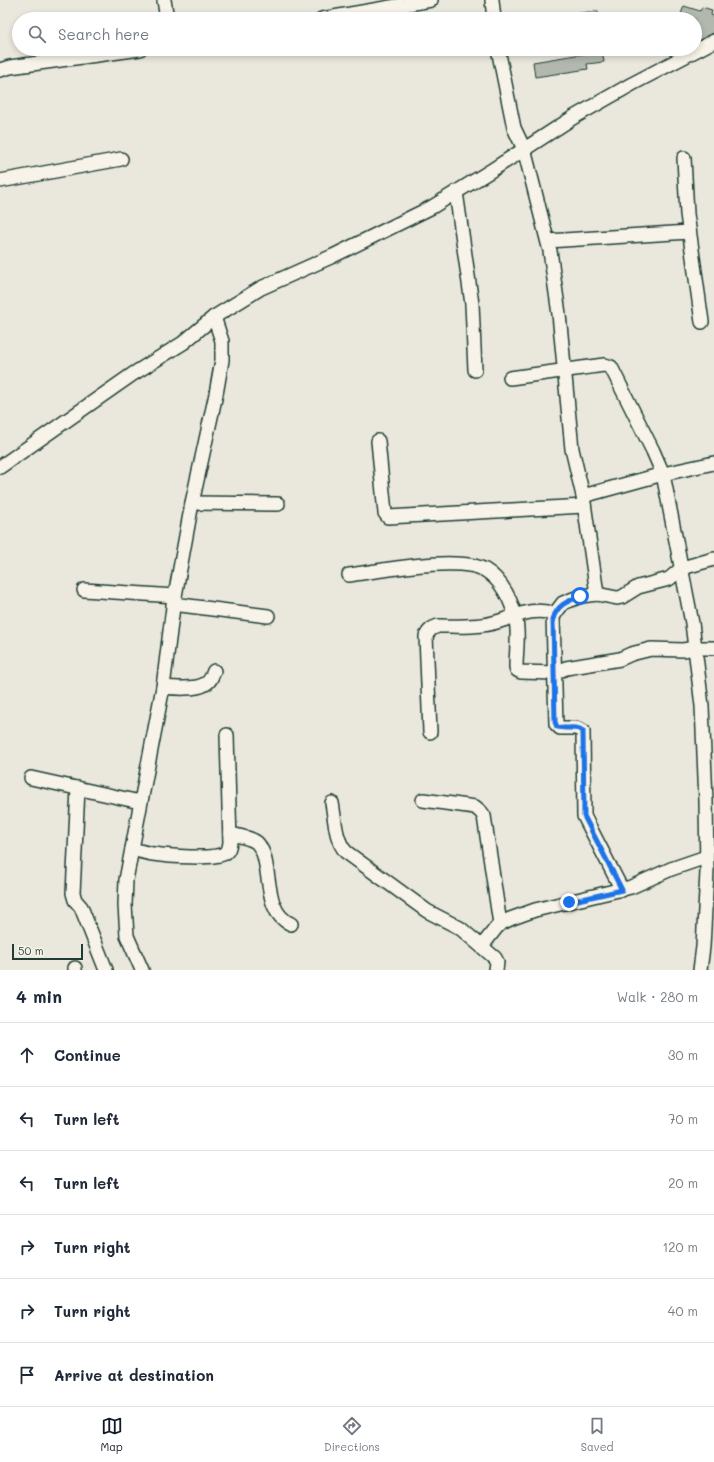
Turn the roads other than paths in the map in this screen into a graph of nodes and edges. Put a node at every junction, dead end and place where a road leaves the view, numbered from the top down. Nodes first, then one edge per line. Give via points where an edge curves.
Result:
1 (164, 0) edge
2 (431, 0) edge
3 (492, 0) edge
4 (415, 1) edge
5 (166, 12) edge
6 (358, 12) edge
7 (493, 12) edge
8 (714, 41) edge
9 (702, 47) edge
10 (90, 56) edge
11 (499, 56) edge
12 (685, 56) edge
13 (3, 68) edge
14 (524, 149) junction
15 (684, 158) dead end
16 (121, 159) dead end
17 (0, 181) edge
18 (456, 192) junction
19 (689, 232) junction
20 (548, 241) junction
21 (214, 317) junction
22 (702, 322) dead end
23 (475, 370) dead end
24 (565, 370) junction
25 (510, 378) dead end
26 (378, 441) dead end
27 (714, 464) edge
28 (0, 467) edge
29 (663, 474) junction
30 (583, 501) junction
31 (192, 503) junction
32 (278, 504) dead end
33 (714, 559) edge
34 (682, 568) junction
35 (349, 575) dead end
36 (84, 590) dead end
37 (597, 594) junction
38 (174, 600) junction
39 (555, 614) junction
40 (514, 615) junction
41 (268, 616) dead end
42 (695, 648) junction
43 (714, 648) edge
44 (214, 671) dead end
45 (554, 673) junction
46 (163, 686) junction
47 (430, 732) dead end
48 (227, 735) dead end
49 (31, 778) dead end
50 (78, 788) junction
51 (423, 800) dead end
52 (710, 801) edge
53 (140, 802) junction
54 (332, 803) dead end
55 (230, 834) junction
56 (132, 849) junction
57 (709, 852) edge
58 (622, 890) junction
59 (710, 898) edge
60 (290, 924) dead end
61 (500, 924) junction
62 (482, 946) junction
63 (106, 970) edge
64 (142, 970) edge
65 (496, 970) edge
66 (700, 970) edge

1 - 5 street
2 - 4 street
3 - 7 street
4 - 6 street
8 - 9 street
10 - 13 street
11 - 14 street via 514,128
12 - 14 street via 574,117
14 - 18 street
14 - 20 street
15 - 19 street
16 - 17 street
18 - 21 street via 432,207 333,256 261,288
18 - 23 street via 472,304
19 - 20 street
19 - 22 street
20 - 24 street
21 - 28 street via 183,343
21 - 31 street via 222,341 222,360
24 - 25 street
24 - 29 street via 604,365 611,367 654,450
24 - 30 street via 572,449
26 - 30 street via 385,513 388,517
27 - 29 street
29 - 30 street
29 - 34 street
30 - 37 street
31 - 32 street
31 - 38 street
33 - 34 street
34 - 37 street via 669,579 638,587 622,597
34 - 42 street
35 - 40 street via 444,564 461,563 478,567 486,570 500,584 510,601
36 - 38 street
37 - 39 street via 580,596 568,601 559,607
38 - 41 street
38 - 46 street
39 - 40 street via 540,611
39 - 45 street
40 - 45 street via 517,628 517,670
40 - 47 street via 490,624 438,626 428,631 426,636
42 - 43 street
42 - 45 street via 647,650 620,659
42 - 52 street
44 - 46 street via 209,682 200,686
45 - 58 street via 556,724 560,728 576,728 583,731 584,816
46 - 53 street
48 - 55 street
49 - 50 street
50 - 53 street
50 - 63 street via 73,893
51 - 61 street via 475,807 484,816
52 - 57 street
53 - 56 street
54 - 62 street via 341,846 346,852 427,911 460,928
55 - 56 street via 229,849 220,855 180,856
55 - 60 street via 246,838 261,848 273,902 284,921
56 - 64 street via 126,880 127,936
57 - 58 street
57 - 59 street
58 - 61 street via 535,910
59 - 66 street
61 - 62 street
62 - 65 street via 495,958

